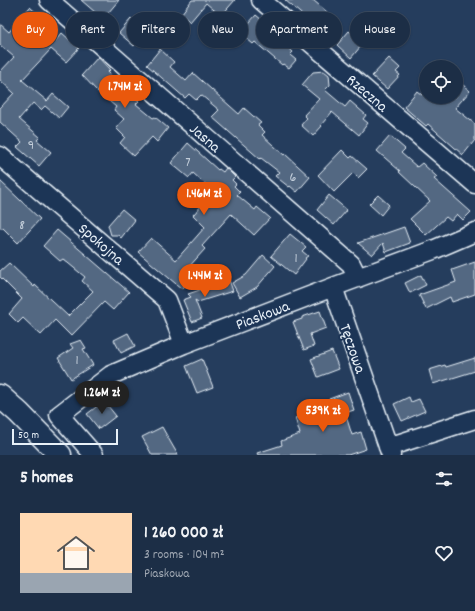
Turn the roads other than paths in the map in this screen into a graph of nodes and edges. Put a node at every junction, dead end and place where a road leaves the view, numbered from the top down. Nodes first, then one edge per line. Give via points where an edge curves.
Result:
1 (49, 0) edge
2 (261, 0) edge
3 (0, 156) edge
4 (475, 184) edge
5 (475, 232) edge
6 (358, 278) junction
7 (333, 287) junction
8 (184, 344) junction
9 (0, 396) edge
10 (475, 419) edge
11 (390, 451) edge
12 (60, 455) edge
13 (94, 455) edge

1 - 6 street, Jasna via 351,264
2 - 4 street, Rzeczna
3 - 8 street, Spokojna via 167,300
5 - 6 street, Piaskowa
6 - 7 street, Piaskowa
7 - 8 street, Piaskowa
7 - 11 street, Tęczowa
8 - 13 street, Piaskowa via 111,375 58,415
9 - 12 main road
10 - 11 street

